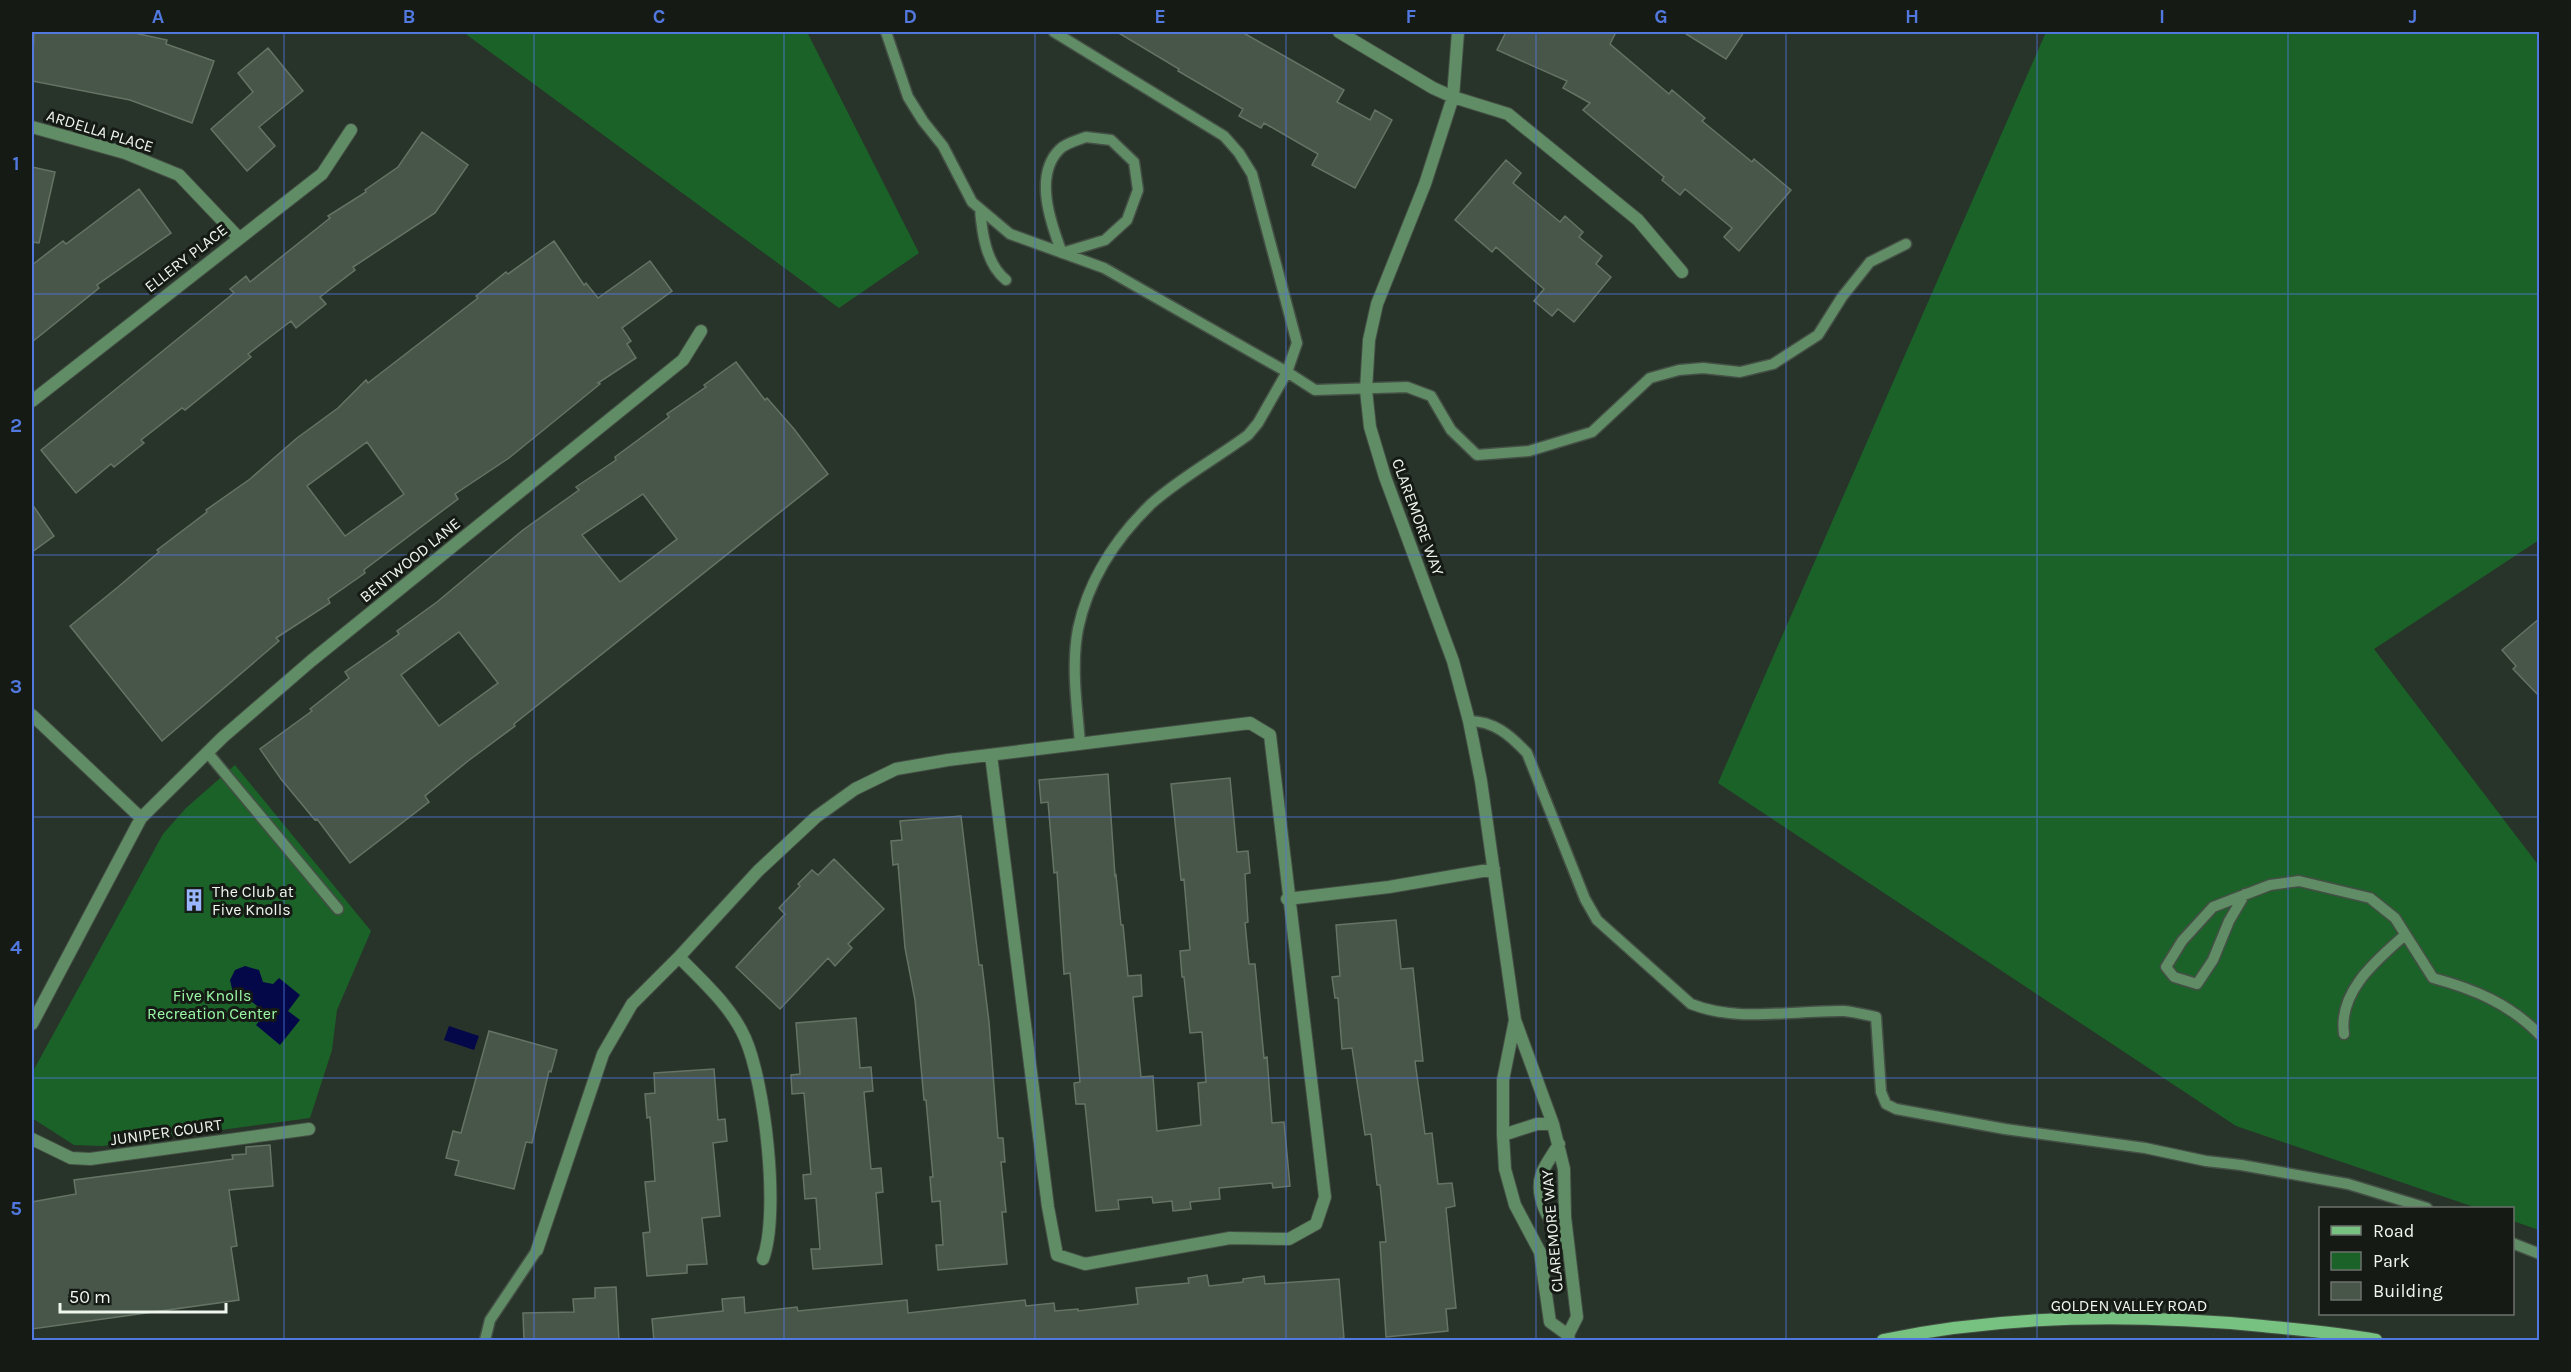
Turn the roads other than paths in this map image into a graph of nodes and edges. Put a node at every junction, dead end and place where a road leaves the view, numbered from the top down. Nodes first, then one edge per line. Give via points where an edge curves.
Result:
1 (886, 32) edge
2 (1054, 32) edge
3 (1339, 32) edge
4 (1458, 32) edge
5 (1453, 97) junction
6 (32, 127) edge
7 (351, 130) dead end
8 (980, 209) junction
9 (238, 237) junction
10 (1906, 244) dead end
11 (1062, 253) junction
12 (1682, 272) dead end
13 (1006, 280) dead end
14 (701, 332) dead end
15 (1287, 372) junction
16 (1366, 390) junction
17 (32, 401) edge
18 (32, 715) edge
19 (1469, 721) junction
20 (1080, 743) junction
21 (207, 752) junction
22 (991, 755) junction
23 (141, 818) junction
24 (1494, 869) junction
25 (2245, 894) junction
26 (1287, 899) junction
27 (338, 909) dead end
28 (2405, 935) junction
29 (679, 957) junction
30 (1515, 1020) junction
31 (32, 1024) edge
32 (2344, 1034) dead end
33 (2540, 1035) edge
34 (1553, 1124) junction
35 (309, 1129) dead end
36 (1503, 1135) junction
37 (32, 1139) edge
38 (1559, 1144) junction
39 (2421, 1207) edge
40 (2514, 1244) edge
41 (1568, 1248) junction
42 (537, 1250) joint
43 (2540, 1254) edge
44 (763, 1259) dead end
45 (1568, 1338) edge
46 (484, 1341) edge
47 (1883, 1341) edge
48 (2376, 1341) edge

1 - 8 lane via 909,97 943,146 972,202
2 - 15 lane via 1224,136 1239,153 1252,174 1296,333 1296,351
3 - 5 street
4 - 5 street, CLAREMORE WAY
5 - 12 street via 1508,114 1638,220
5 - 16 street, CLAREMORE WAY via 1425,184 1377,304 1368,340
6 - 9 street, ARDELLA PLACE via 125,153 179,175
7 - 9 street, ELLERY PLACE via 322,174
8 - 11 lane via 1010,234
8 - 13 lane via 982,234 990,256
9 - 17 street, ELLERY PLACE
10 - 16 lane via 1870,262 1818,335 1773,364 1740,372 1679,370 1650,378 1592,432 1528,451 1477,454 1451,430 1431,396 1407,387
11 - 11 lane via 1105,240 1127,220 1138,190 1134,162 1111,140 1086,137 1060,148 1049,165 1046,195 1050,221
11 - 15 lane via 1104,268
14 - 21 street, BENTWOOD LANE via 683,360 310,661
15 - 16 lane via 1315,390
15 - 20 lane via 1248,435 1152,504 1118,540 1091,586 1078,630 1075,682
16 - 19 street, CLAREMORE WAY via 1370,427 1385,477 1453,661
18 - 23 street
19 - 24 street, CLAREMORE WAY
19 - 39 lane via 1484,721 1527,753 1591,913 1690,1004 1709,1011 1846,1011 1876,1017 1881,1092 1886,1104 1896,1109 2348,1184
20 - 22 street
20 - 26 street via 1250,723 1270,735
21 - 23 street, BENTWOOD LANE
21 - 27 lane
22 - 26 street via 1057,1255 1085,1264 1230,1238 1289,1239 1316,1224 1325,1197
22 - 29 street via 896,769 855,789 816,817 758,870
23 - 31 street, BENTWOOD LANE
24 - 26 street
24 - 30 street, CLAREMORE WAY
25 - 25 lane via 2213,907 2182,940 2166,967 2174,977 2197,984
25 - 28 lane via 2299,880 2370,898 2394,918
28 - 32 lane via 2370,966 2351,994
28 - 33 lane via 2433,978 2473,990 2508,1007
29 - 42 street via 632,1004 603,1054
29 - 44 street via 724,1004 745,1037 759,1078 771,1197 769,1244
30 - 34 street, CLAREMORE WAY
30 - 36 street, CLAREMORE WAY via 1503,1080
34 - 36 street via 1538,1124
34 - 38 street, CLAREMORE WAY
35 - 37 street, JUNIPER COURT via 90,1159 70,1158
36 - 45 street, CLAREMORE WAY via 1505,1169 1515,1206 1540,1252 1550,1322
38 - 41 street, CLAREMORE WAY
38 - 41 street via 1542,1174 1540,1197
40 - 43 lane
41 - 45 street, CLAREMORE WAY via 1576,1317
42 - 46 lane via 490,1320
47 - 48 main road, GOLDEN VALLEY ROAD via 1960,1328 2118,1319 2209,1321

